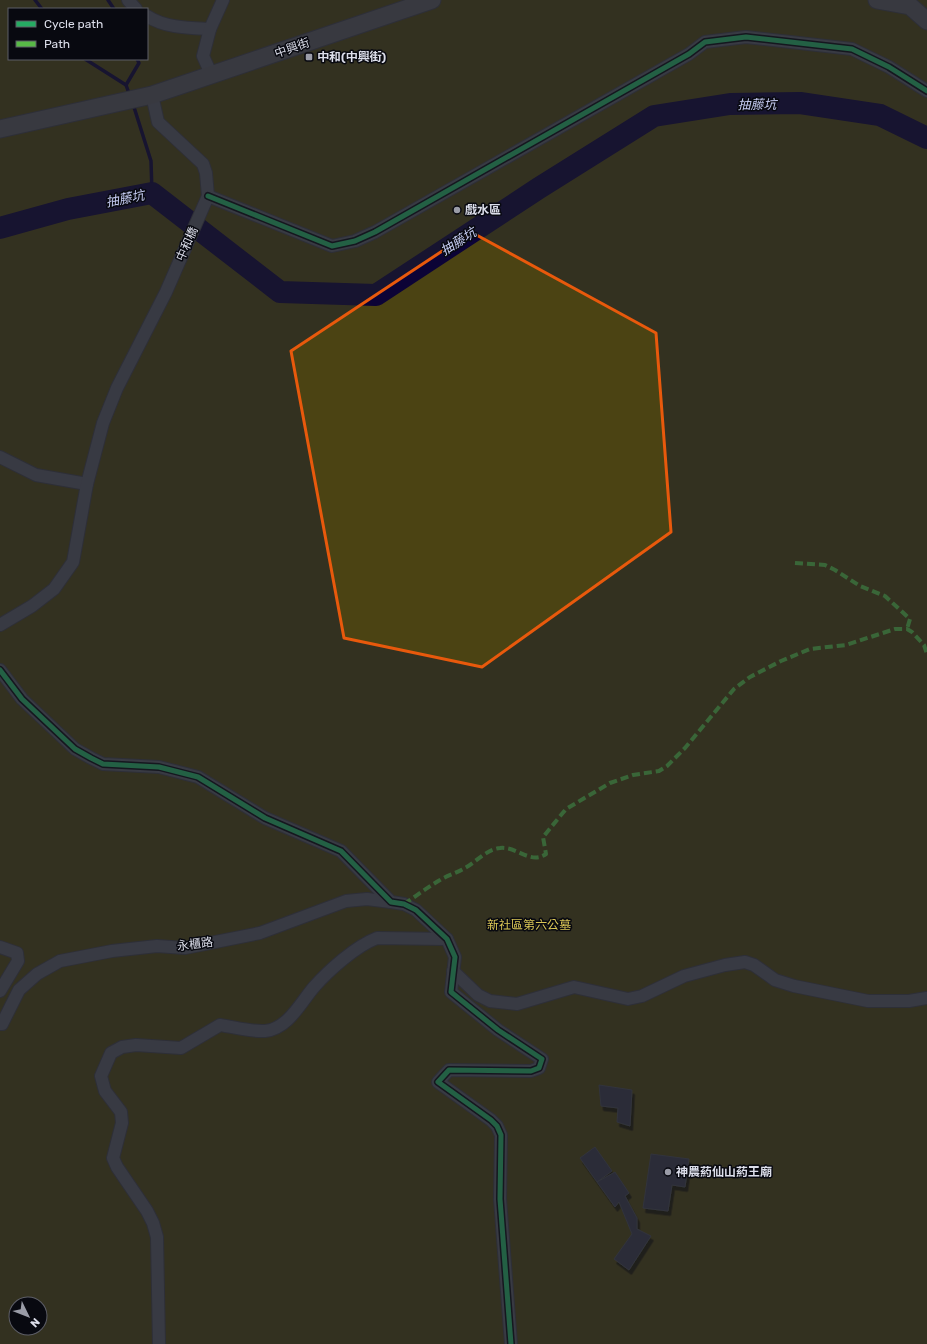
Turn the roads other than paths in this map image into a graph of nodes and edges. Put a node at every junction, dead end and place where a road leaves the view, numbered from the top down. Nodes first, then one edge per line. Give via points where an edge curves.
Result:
1 (128, 0) edge
2 (223, 0) edge
3 (432, 0) edge
4 (877, 0) edge
5 (135, 8) edge
6 (148, 17) edge
7 (927, 22) edge
8 (210, 30) junction
9 (212, 76) junction
10 (927, 91) edge
11 (152, 95) junction
12 (0, 129) edge
13 (208, 196) junction
14 (0, 457) edge
15 (87, 484) junction
16 (0, 625) edge
17 (0, 670) edge
18 (392, 902) junction
19 (448, 939) junction
20 (0, 947) edge
21 (453, 971) junction
22 (0, 991) edge
23 (927, 998) edge
24 (0, 1024) edge
25 (159, 1344) edge
26 (511, 1344) edge

1 - 5 street
2 - 8 street
3 - 9 street, 中興街
4 - 7 street via 910,6
6 - 8 street via 177,26
8 - 9 street via 203,56
9 - 11 street, 中興街
10 - 13 street via 889,67 852,49 746,37 705,42 689,54 355,241 332,246
11 - 12 street, 中興街
11 - 13 street via 158,122 202,164 206,172
13 - 15 street, 中和橋 via 166,292 117,388 103,423
14 - 15 street via 36,475
15 - 16 street, 中和橋 via 72,562 54,589
17 - 18 street via 22,699 75,749 103,764 159,768 198,776 265,818 341,851
18 - 19 street, 永櫃路 via 416,910
18 - 24 street, 永櫃路 via 367,899 346,902 260,933 185,948 157,946 60,961 37,974 19,990
19 - 21 street via 455,957
19 - 25 street via 377,938 368,941 330,970 295,1014 267,1031 220,1025 181,1048 136,1044 111,1053 101,1076 105,1091 121,1112 122,1123 113,1158 153,1223 157,1237
20 - 22 street via 17,953 18,961
21 - 23 street via 478,995 490,1001 517,1004 574,987 628,999 635,998 684,976 745,962 776,980 794,986 868,1001 909,1001
21 - 26 street via 451,992 498,1030 542,1060 539,1068 531,1071 449,1070 438,1082 491,1120 501,1135 500,1199

